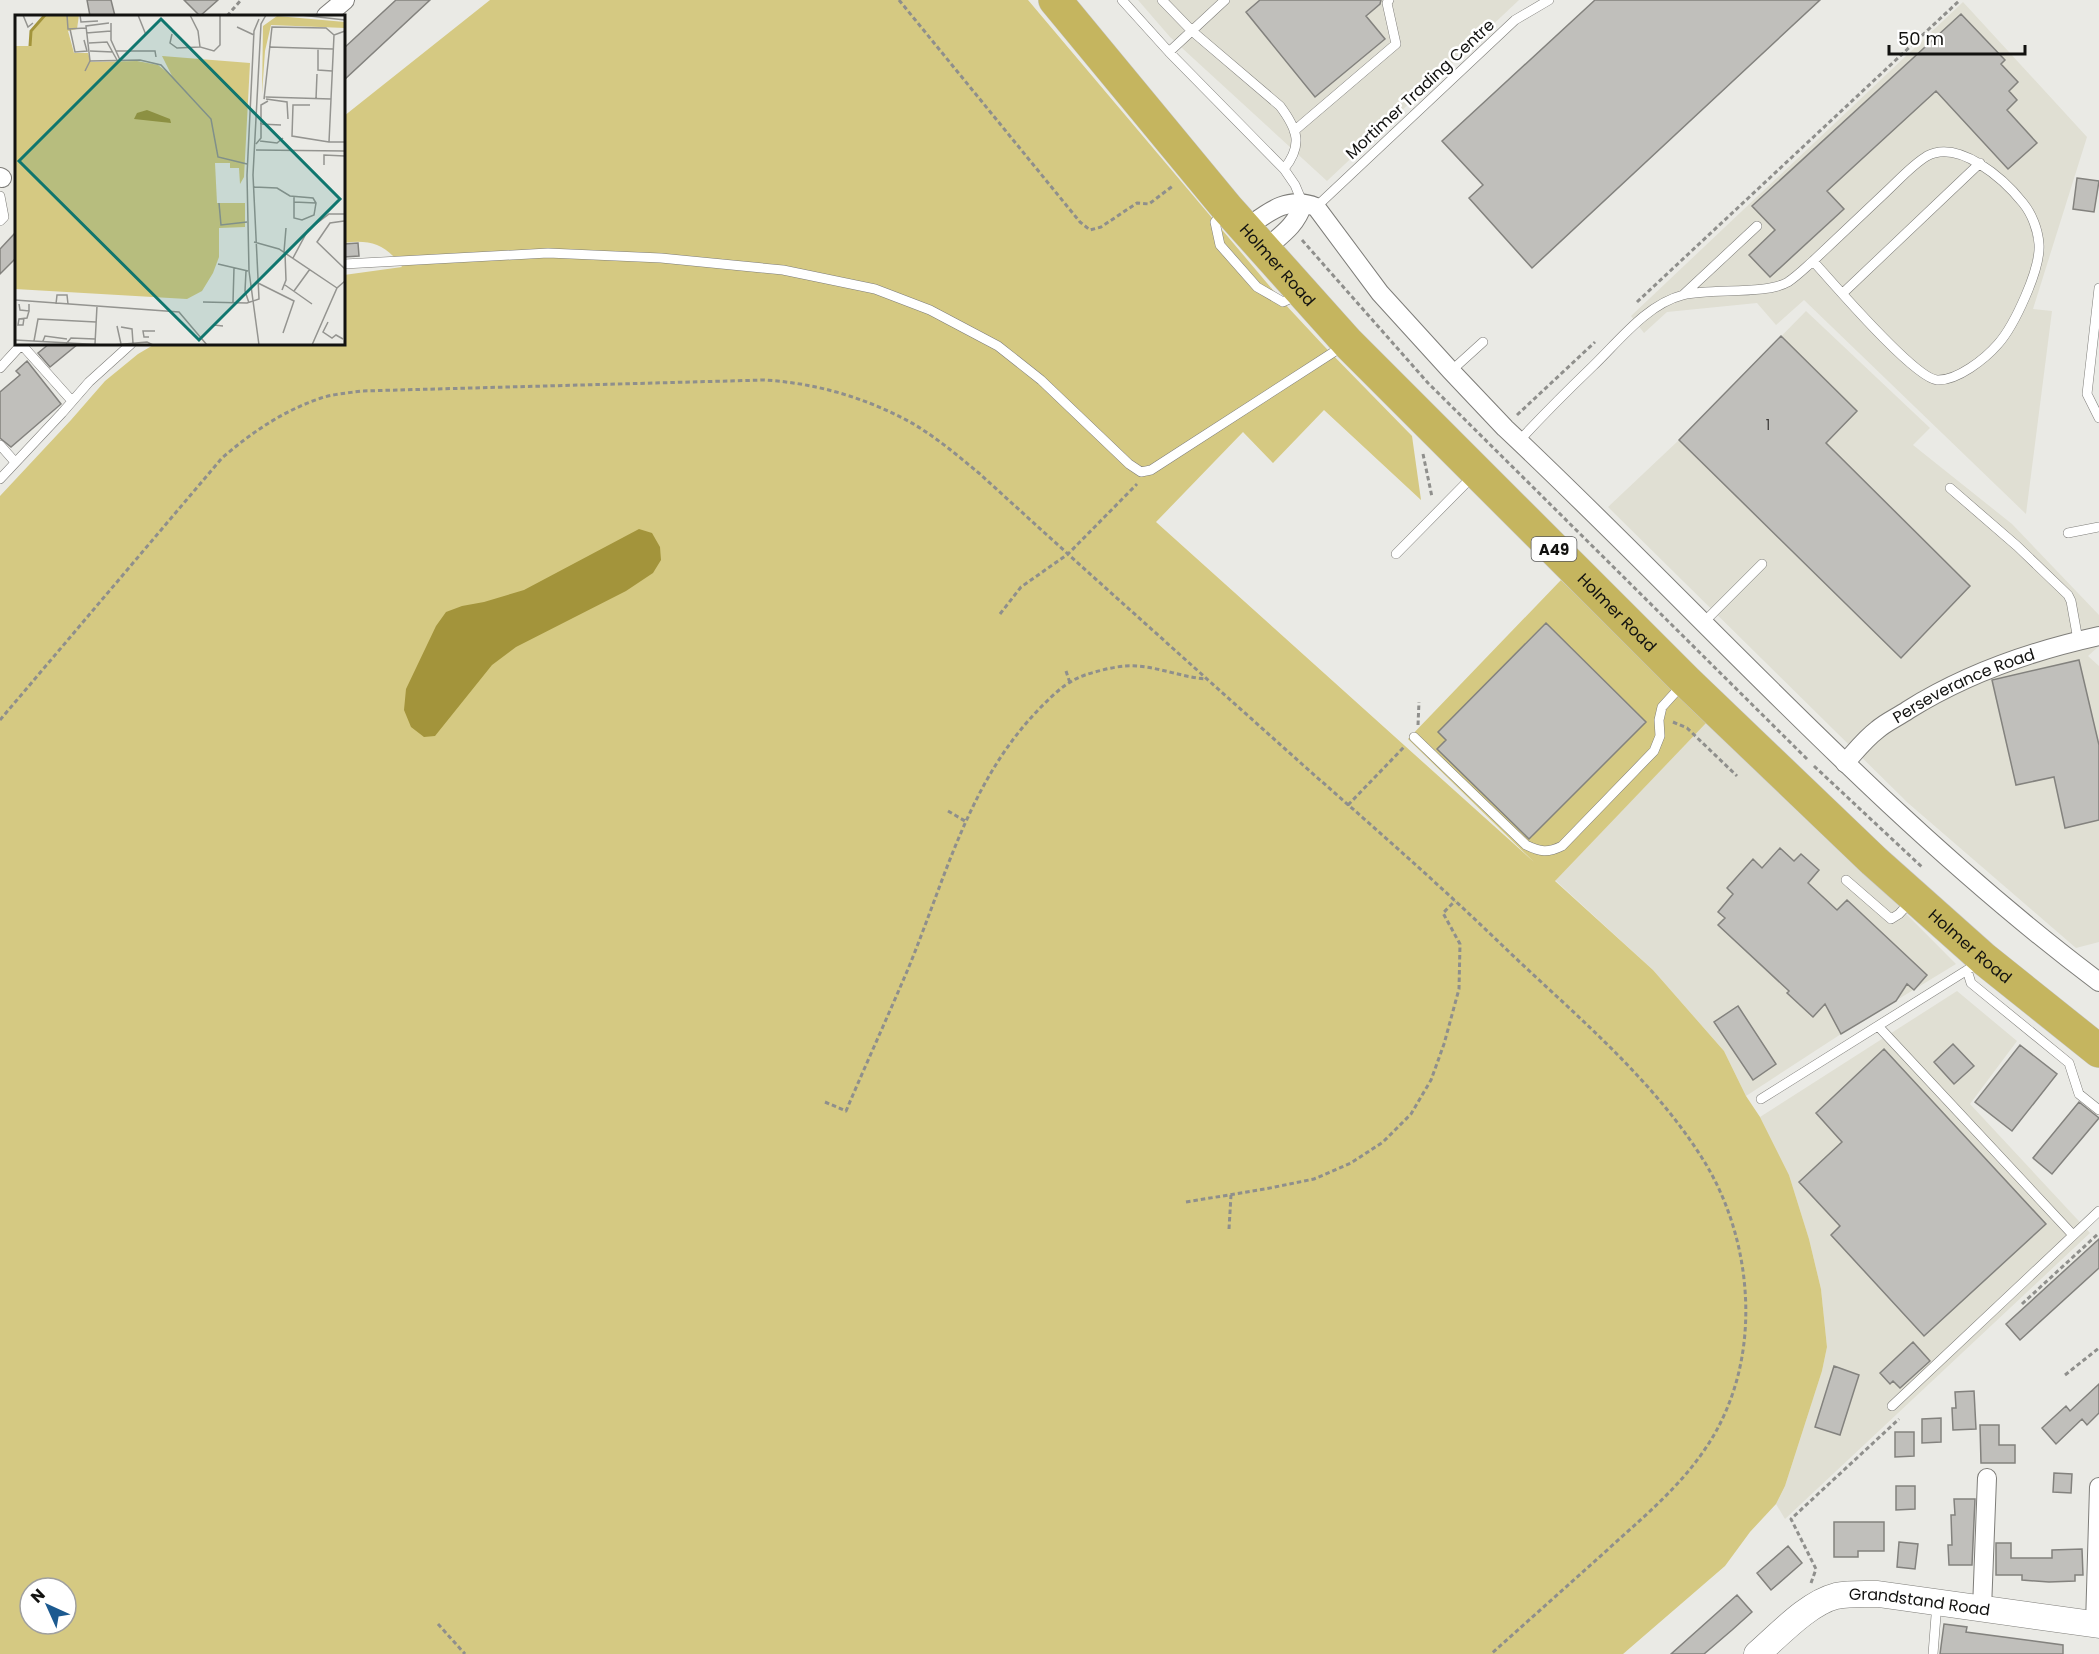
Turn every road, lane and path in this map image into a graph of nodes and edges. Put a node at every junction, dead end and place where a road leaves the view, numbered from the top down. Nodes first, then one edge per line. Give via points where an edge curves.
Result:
1 (242, 0) edge
2 (345, 0) edge
3 (899, 0) edge
4 (1055, 0) edge
5 (1122, 0) edge
6 (1225, 0) edge
7 (1389, 0) edge
8 (1550, 0) edge
9 (1960, 0) edge
10 (1164, 1) edge
11 (228, 15) edge
12 (327, 15) edge
13 (1192, 31) junction
14 (1168, 52) junction
15 (1294, 131) junction
16 (1980, 163) junction
17 (1195, 169) junction
18 (1284, 169) junction
19 (0, 196) edge
20 (1309, 205) junction
21 (0, 220) edge
22 (1757, 226) dead end
23 (1291, 227) junction
24 (1245, 229) junction
25 (1813, 261) junction
26 (345, 264) edge
27 (2099, 288) edge
28 (1302, 293) junction
29 (1843, 293) junction
30 (1683, 295) junction
31 (1633, 306) dead end
32 (1599, 338) dead end
33 (1483, 342) dead end
34 (1348, 343) junction
35 (20, 345) edge
36 (22, 345) edge
37 (130, 345) edge
38 (0, 368) edge
39 (1451, 371) junction
40 (72, 401) junction
41 (1413, 409) junction
42 (2099, 418) edge
43 (1505, 428) junction
44 (1519, 441) junction
45 (0, 445) edge
46 (15, 462) junction
47 (1151, 470) junction
48 (1477, 472) junction
49 (1, 477) edge
50 (1950, 488) dead end
51 (1436, 513) junction
52 (2099, 528) edge
53 (2068, 533) dead end
54 (1068, 554) junction
55 (1396, 554) dead end
56 (1761, 564) dead end
57 (1000, 614) dead end
58 (1703, 623) junction
59 (2092, 640) edge
60 (1066, 671) dead end
61 (1208, 679) junction
62 (1686, 681) junction
63 (1070, 683) junction
64 (1419, 702) dead end
65 (0, 720) edge
66 (1659, 720) junction
67 (1414, 737) junction
68 (1845, 763) junction
69 (1737, 776) dead end
70 (1348, 805) junction
71 (948, 811) dead end
72 (966, 821) junction
73 (1846, 880) dead end
74 (1921, 885) junction
75 (1455, 901) junction
76 (1976, 964) junction
77 (2096, 974) edge
78 (1878, 1026) junction
79 (2099, 1051) edge
80 (1761, 1099) dead end
81 (825, 1102) dead end
82 (2099, 1110) edge
83 (1231, 1195) junction
84 (1186, 1202) dead end
85 (2099, 1211) edge
86 (1229, 1230) dead end
87 (2099, 1233) edge
88 (2073, 1235) junction
89 (2022, 1305) dead end
90 (2099, 1348) edge
91 (2065, 1375) dead end
92 (1892, 1406) dead end
93 (1902, 1416) dead end
94 (1987, 1478) dead end
95 (2099, 1487) edge
96 (1937, 1602) junction
97 (1982, 1609) junction
98 (1803, 1614) junction
99 (438, 1624) dead end
100 (2097, 1625) edge
101 (465, 1654) edge
102 (1491, 1654) edge
103 (1757, 1654) edge
104 (1934, 1654) edge

1 - 11 path
2 - 12 street
3 - 17 path via 1090,230 1137,203 1149,204
4 - 17 highway, Holmer Road / A49
5 - 14 lane
6 - 13 lane
7 - 15 lane via 1396,44
8 - 20 lane, Mortimer Trading Centre via 1515,20
9 - 31 path
10 - 13 lane
13 - 14 lane
13 - 15 lane via 1280,106
14 - 18 lane
15 - 18 lane via 1295,156
16 - 25 lane via 1948,152 1928,155
16 - 29 lane
16 - 29 lane via 2024,203 2035,223 2039,245 2037,264 2022,304 1999,344 1963,374 1937,380 1905,358
17 - 24 highway, Holmer Road / A49
18 - 20 lane
19 - 21 lane
20 - 23 street
20 - 24 street via 1279,206
20 - 39 street via 1380,293
22 - 30 lane
23 - 24 street
23 - 74 path via 1428,383 1809,761
24 - 28 highway, Holmer Road / A49
24 - 28 lane via 1215,222 1220,245 1257,287 1283,302
25 - 29 lane
25 - 30 lane via 1786,283
26 - 47 lane via 548,254 661,258 783,270 874,289 930,310 998,346 1041,380 1129,464 1141,472
27 - 42 lane via 2087,394
28 - 34 highway, Holmer Road / A49
30 - 44 lane via 1637,323
32 - 43 path
33 - 39 lane
34 - 41 highway, Holmer Road / A49
34 - 47 lane
35 - 38 lane
36 - 40 lane
37 - 40 lane
39 - 43 street
40 - 46 lane
41 - 48 highway, Holmer Road / A49
41 - 51 path
43 - 44 street
44 - 58 street
45 - 46 lane
46 - 49 lane
47 - 54 path
48 - 51 lane
48 - 62 highway, Holmer Road / A49
50 - 59 lane via 2068,595
51 - 55 lane
52 - 53 lane
54 - 57 path via 1028,581
54 - 61 path
54 - 65 path via 944,444 909,422 834,390 796,382 753,380 362,391 321,398 280,415 222,458
56 - 58 lane
58 - 68 street
59 - 68 street, Perseverance Road via 2000,663 1927,698 1877,730
60 - 63 path
61 - 63 path via 1125,666 1084,675
61 - 70 path
62 - 66 lane via 1662,707
62 - 74 highway, Holmer Road / A49 via 1874,861
63 - 72 path via 1057,690 1029,719 1002,754
64 - 67 path via 1420,722
66 - 67 lane via 1660,736 1654,751 1552,852 1526,845
66 - 69 path via 1687,728
67 - 70 path
68 - 77 street via 1977,883
70 - 75 path
71 - 72 path
72 - 81 path via 846,1111
73 - 74 lane via 1891,919
74 - 76 highway, Holmer Road / A49
75 - 83 path via 1443,913 1460,944 1459,989 1431,1080 1411,1114 1383,1142 1351,1163 1314,1179
75 - 102 path via 1643,1081 1676,1123 1707,1167 1729,1215 1742,1261 1747,1310 1742,1357 1729,1405 1710,1444 1689,1473
76 - 78 lane
76 - 79 highway, Holmer Road / A49
76 - 82 lane via 1971,983 2069,1063 2079,1094
78 - 80 lane
78 - 88 lane
83 - 84 path
83 - 86 path
85 - 88 lane
87 - 89 path
88 - 92 lane
90 - 91 path
93 - 98 path via 1791,1519 1816,1569
94 - 97 street
95 - 100 street
96 - 97 street, Grandstand Road
96 - 98 street, Grandstand Road via 1853,1593 1833,1597
96 - 104 lane
97 - 100 street, Grandstand Road
98 - 103 street, Grandstand Road
99 - 101 path

